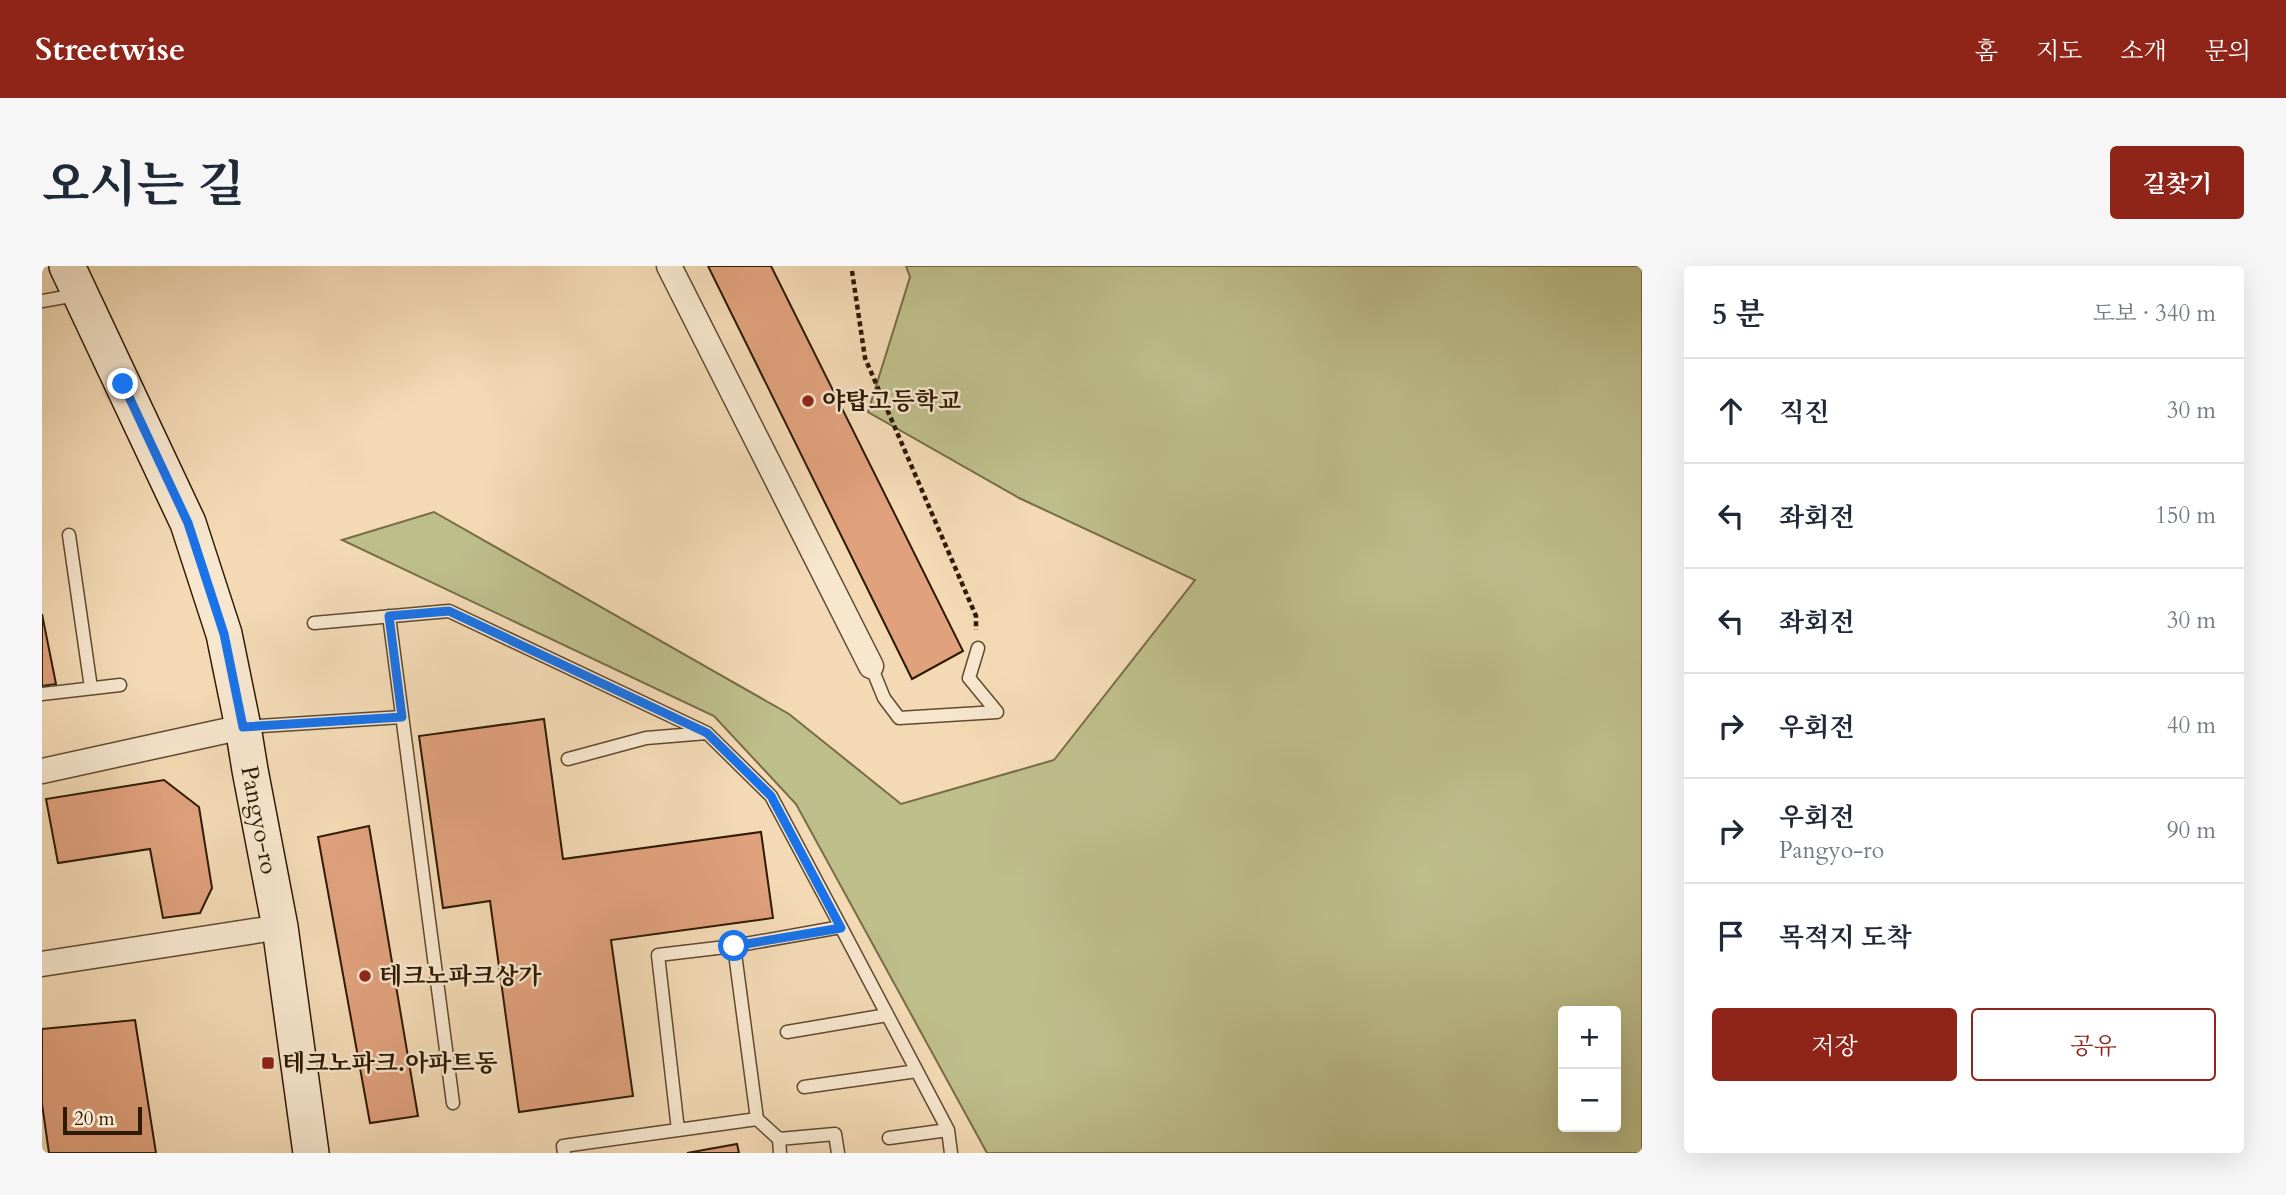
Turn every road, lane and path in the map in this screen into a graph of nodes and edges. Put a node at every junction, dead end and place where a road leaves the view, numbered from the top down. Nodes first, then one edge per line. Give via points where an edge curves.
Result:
1 (669, 266) edge
2 (852, 271) dead end
3 (74, 280) edge
4 (42, 301) edge
5 (69, 535) dead end
6 (389, 616) junction
7 (314, 622) dead end
8 (978, 648) joint
9 (871, 666) joint
10 (120, 685) dead end
11 (91, 688) junction
12 (42, 694) edge
13 (402, 717) junction
14 (243, 727) junction
15 (707, 733) junction
16 (568, 759) dead end
17 (42, 771) edge
18 (280, 927) junction
19 (841, 928) junction
20 (734, 946) junction
21 (42, 964) edge
22 (887, 1015) junction
23 (787, 1032) dead end
24 (917, 1071) junction
25 (804, 1087) dead end
26 (453, 1103) dead end
27 (757, 1119) junction
28 (678, 1130) junction
29 (948, 1130) junction
30 (889, 1138) dead end
31 (779, 1139) junction
32 (311, 1153) edge
33 (564, 1153) edge
34 (780, 1153) edge
35 (838, 1153) edge
36 (951, 1153) edge

1 - 9 street
2 - 8 path via 865,358 976,616
3 - 4 lane
3 - 14 main road, Pangyo-ro via 188,523 224,634
5 - 11 lane
6 - 7 lane
6 - 13 lane
6 - 15 lane via 449,611
8 - 9 lane via 969,678 997,712 899,718 884,698
10 - 11 lane
11 - 12 lane
13 - 14 lane
13 - 26 lane
14 - 17 street
14 - 18 main road, Pangyo-ro
15 - 16 lane via 646,738
15 - 19 lane via 771,796
18 - 21 street
18 - 32 main road, Pangyo-ro
19 - 20 lane
19 - 22 lane
20 - 27 lane
20 - 28 lane via 658,955
22 - 23 lane
22 - 24 lane
24 - 25 lane
24 - 29 lane
27 - 28 lane
27 - 31 lane
28 - 33 lane via 563,1146
29 - 30 lane
29 - 36 lane
31 - 34 lane
31 - 35 lane via 835,1134

